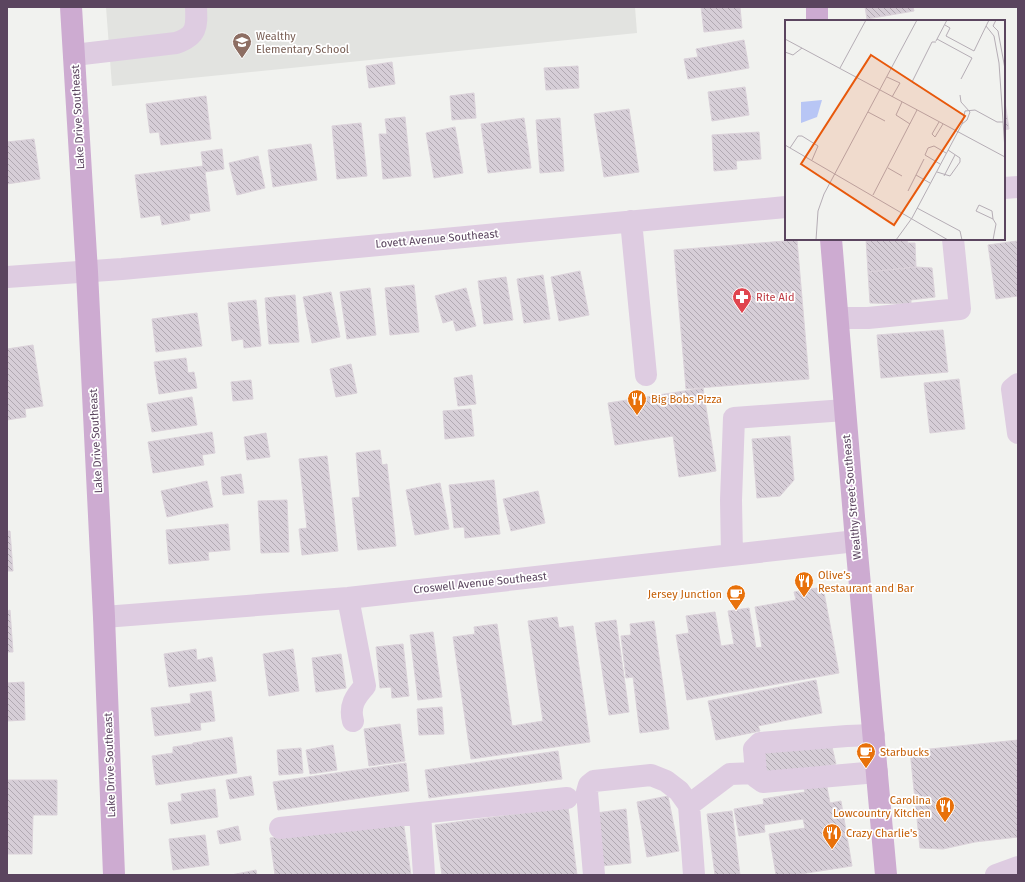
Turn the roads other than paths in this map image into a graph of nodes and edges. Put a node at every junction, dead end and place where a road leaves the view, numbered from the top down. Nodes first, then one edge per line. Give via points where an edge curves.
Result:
1 (70, 7) edge
2 (196, 7) edge
3 (816, 7) edge
4 (817, 20) edge
5 (74, 55) junction
6 (1018, 187) edge
7 (1005, 188) edge
8 (785, 207) edge
9 (631, 221) junction
10 (832, 240) edge
11 (953, 240) edge
12 (87, 272) junction
13 (7, 277) edge
14 (838, 318) junction
15 (646, 375) dead end
16 (1015, 387) edge
17 (845, 410) junction
18 (1018, 433) edge
19 (856, 541) junction
20 (732, 555) junction
21 (348, 598) junction
22 (104, 617) junction
23 (353, 721) dead end
24 (874, 735) junction
25 (877, 772) junction
26 (756, 773) junction
27 (567, 798) dead end
28 (689, 805) junction
29 (420, 813) junction
30 (280, 828) dead end
31 (1018, 867) edge
32 (114, 875) edge
33 (424, 875) edge
34 (594, 875) edge
35 (694, 875) edge
36 (886, 875) edge
37 (996, 875) edge

1 - 5 main road, Lake Drive Southeast
2 - 5 street via 195,27 186,40
3 - 4 main road
5 - 12 main road, Lake Drive Southeast
6 - 7 street
8 - 9 street, Lovett Avenue Southeast
9 - 12 street, Lovett Avenue Southeast
9 - 15 street
10 - 14 main road, Wealthy Street Southeast
11 - 14 street via 960,309 868,318
12 - 13 street, Lovett Avenue Southeast
12 - 22 main road, Lake Drive Southeast
14 - 17 main road, Wealthy Street Southeast
16 - 18 street
17 - 19 main road, Wealthy Street Southeast
17 - 20 street via 734,418 730,500
19 - 20 street, Croswell Avenue Southeast
19 - 24 main road, Wealthy Street Southeast
20 - 21 street, Croswell Avenue Southeast
21 - 22 street, Croswell Avenue Southeast
21 - 23 street via 365,686 355,697 351,714
22 - 32 main road, Lake Drive Southeast
24 - 25 main road, Wealthy Street Southeast
24 - 26 street via 760,743 754,748
25 - 26 street via 762,782 756,777
25 - 36 main road, Wealthy Street Southeast
26 - 28 street via 730,774
27 - 29 street
28 - 34 street via 666,781 651,775 594,782 589,785 587,792
28 - 35 street
29 - 30 street
29 - 33 street
31 - 37 street

